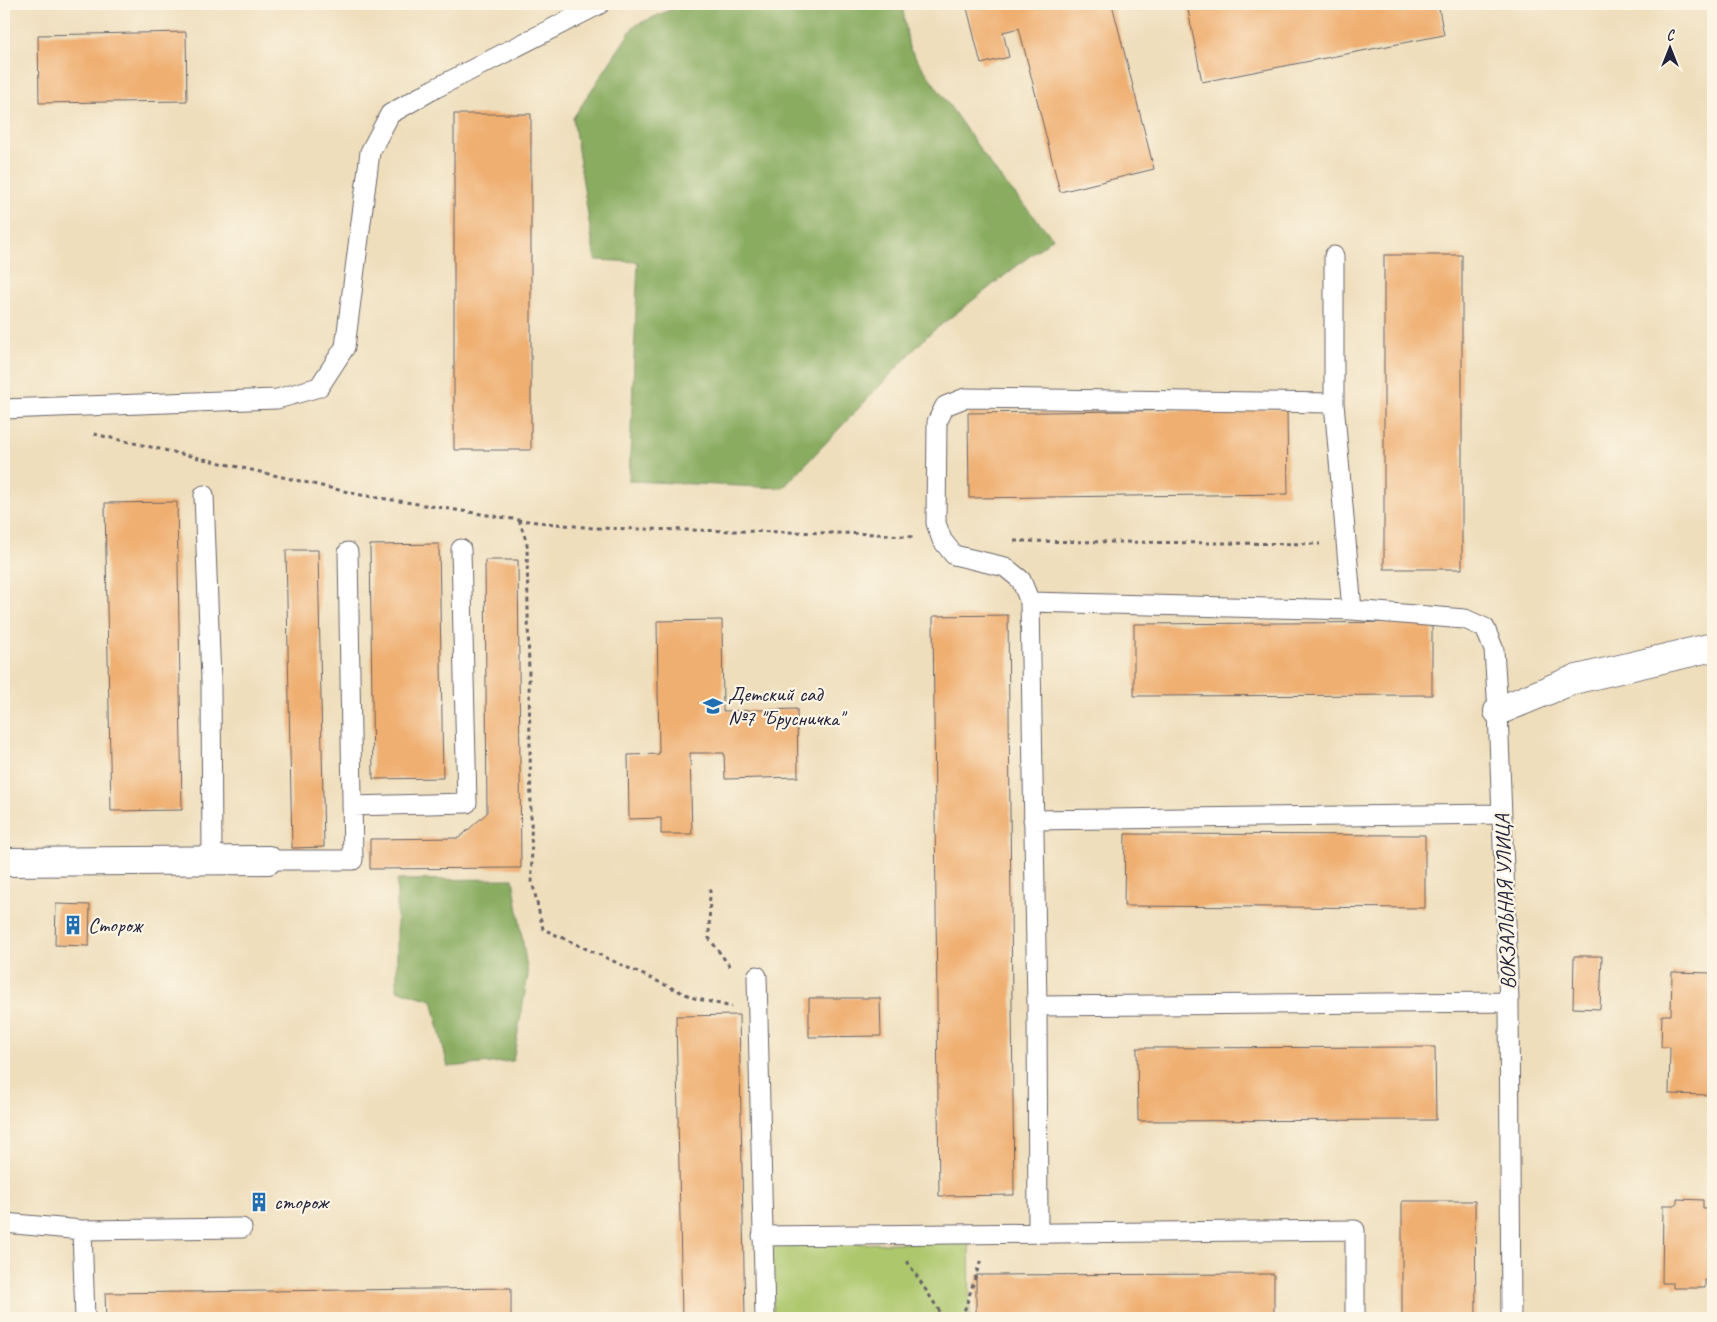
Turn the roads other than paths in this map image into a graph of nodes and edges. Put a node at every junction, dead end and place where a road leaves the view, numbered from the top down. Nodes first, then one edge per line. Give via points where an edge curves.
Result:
1 (600, 4) edge
2 (1334, 256) dead end
3 (1334, 403) junction
4 (4, 409) edge
5 (204, 495) dead end
6 (461, 549) dead end
7 (348, 552) dead end
8 (1030, 602) junction
9 (1352, 610) junction
10 (1713, 647) edge
11 (1498, 711) junction
12 (352, 806) junction
13 (1501, 814) junction
14 (1033, 820) junction
15 (212, 860) junction
16 (268, 860) joint
17 (4, 862) edge
18 (757, 976) dead end
19 (1509, 1002) junction
20 (1037, 1006) junction
21 (4, 1223) edge
22 (242, 1228) dead end
23 (82, 1230) junction
24 (1038, 1232) junction
25 (762, 1236) junction
26 (85, 1318) edge
27 (765, 1318) edge
28 (1355, 1318) edge
29 (1511, 1318) edge

1 - 4 lane via 390,114 370,152 345,347 320,387 277,400
2 - 3 lane
3 - 8 lane via 965,398 945,406 937,422 936,523 942,540 954,555 1005,567 1021,580
3 - 9 lane
5 - 15 lane via 211,681
6 - 12 lane via 467,803
7 - 12 lane
8 - 9 lane, ВОКЗАЛЬНАЯ УЛИЦА
8 - 14 lane
9 - 11 lane, ВОКЗАЛЬНАЯ УЛИЦА via 1465,618 1485,628 1494,650
10 - 11 street via 1573,680
11 - 13 lane, ВОКЗАЛЬНАЯ УЛИЦА
12 - 16 lane via 353,860
13 - 14 lane
13 - 19 lane, ВОКЗАЛЬНАЯ УЛИЦА
14 - 20 lane
15 - 16 street
15 - 17 street
18 - 25 lane
19 - 20 lane
19 - 29 lane, ВОКЗАЛЬНАЯ УЛИЦА
20 - 24 lane
21 - 23 lane
22 - 23 lane
23 - 26 lane
24 - 25 lane
24 - 28 lane via 1355,1230
25 - 27 lane

